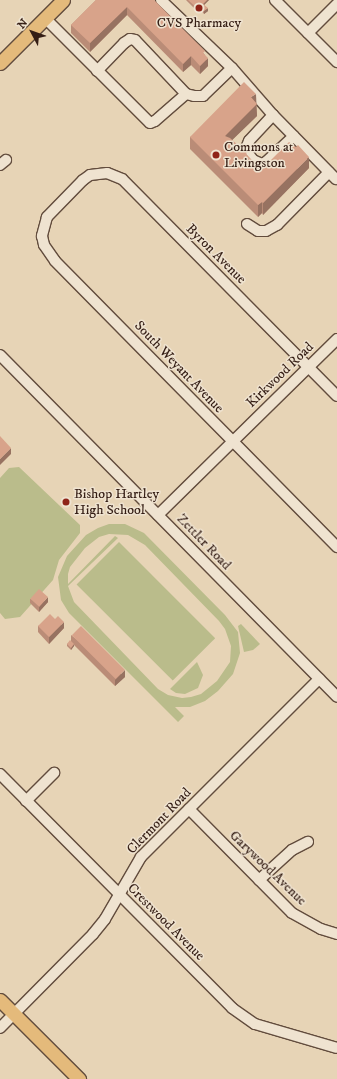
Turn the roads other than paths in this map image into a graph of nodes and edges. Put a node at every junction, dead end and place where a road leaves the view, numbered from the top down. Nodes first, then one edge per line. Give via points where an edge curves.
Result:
1 (63, 0) edge
2 (161, 0) edge
3 (275, 0) edge
4 (337, 4) edge
5 (45, 18) junction
6 (308, 33) junction
7 (337, 62) edge
8 (0, 63) edge
9 (232, 68) junction
10 (98, 71) junction
11 (186, 94) junction
12 (273, 115) junction
13 (294, 136) junction
14 (329, 172) junction
15 (336, 179) edge
16 (65, 197) joint
17 (247, 224) dead end
18 (337, 339) edge
19 (0, 355) edge
20 (4, 366) edge
21 (309, 367) junction
22 (337, 396) edge
23 (233, 442) junction
24 (158, 515) junction
25 (337, 547) edge
26 (319, 679) junction
27 (337, 698) edge
28 (54, 773) dead end
29 (0, 774) edge
30 (26, 801) junction
31 (189, 808) junction
32 (308, 842) dead end
33 (259, 880) junction
34 (119, 895) junction
35 (337, 934) edge
36 (0, 1000) edge
37 (14, 1014) junction
38 (0, 1028) edge
39 (337, 1048) edge
40 (79, 1079) edge

1 - 5 main road
2 - 9 street
3 - 6 street
4 - 6 street
5 - 8 main road
5 - 10 street
6 - 7 street
9 - 11 street via 203,96
9 - 12 street
10 - 11 street via 150,123 156,122
10 - 11 street via 124,43 130,39 135,40
12 - 13 street
12 - 13 street via 249,141 246,148 253,160 262,164 266,162
13 - 14 street
14 - 15 street
14 - 17 street via 278,225 266,232 258,231
16 - 21 street, Byron Avenue via 90,175 108,173 122,179
16 - 23 street, South Weyant Avenue via 50,213 43,226 42,236 49,254
18 - 21 street, Kirkwood Road
19 - 20 street, Zettler Road
20 - 24 street, Zettler Road
21 - 22 street, Byron Avenue
21 - 23 street, Kirkwood Road
23 - 24 street, Kirkwood Road
23 - 25 street, South Weyant Avenue
24 - 26 street, Zettler Road
26 - 27 street, Zettler Road
26 - 31 street, Clermont Road
28 - 30 street
29 - 30 street, Crestwood Avenue
30 - 34 street, Crestwood Avenue
31 - 33 street, Garywood Avenue
31 - 34 street, Clermont Road via 141,857
32 - 33 street via 292,850
33 - 35 street, Garywood Avenue via 297,916 321,929
34 - 37 street, Clermont Road via 93,934
34 - 39 street, Crestwood Avenue via 243,1017 266,1028
36 - 37 main road
37 - 38 street, Clermont Road
37 - 40 main road

